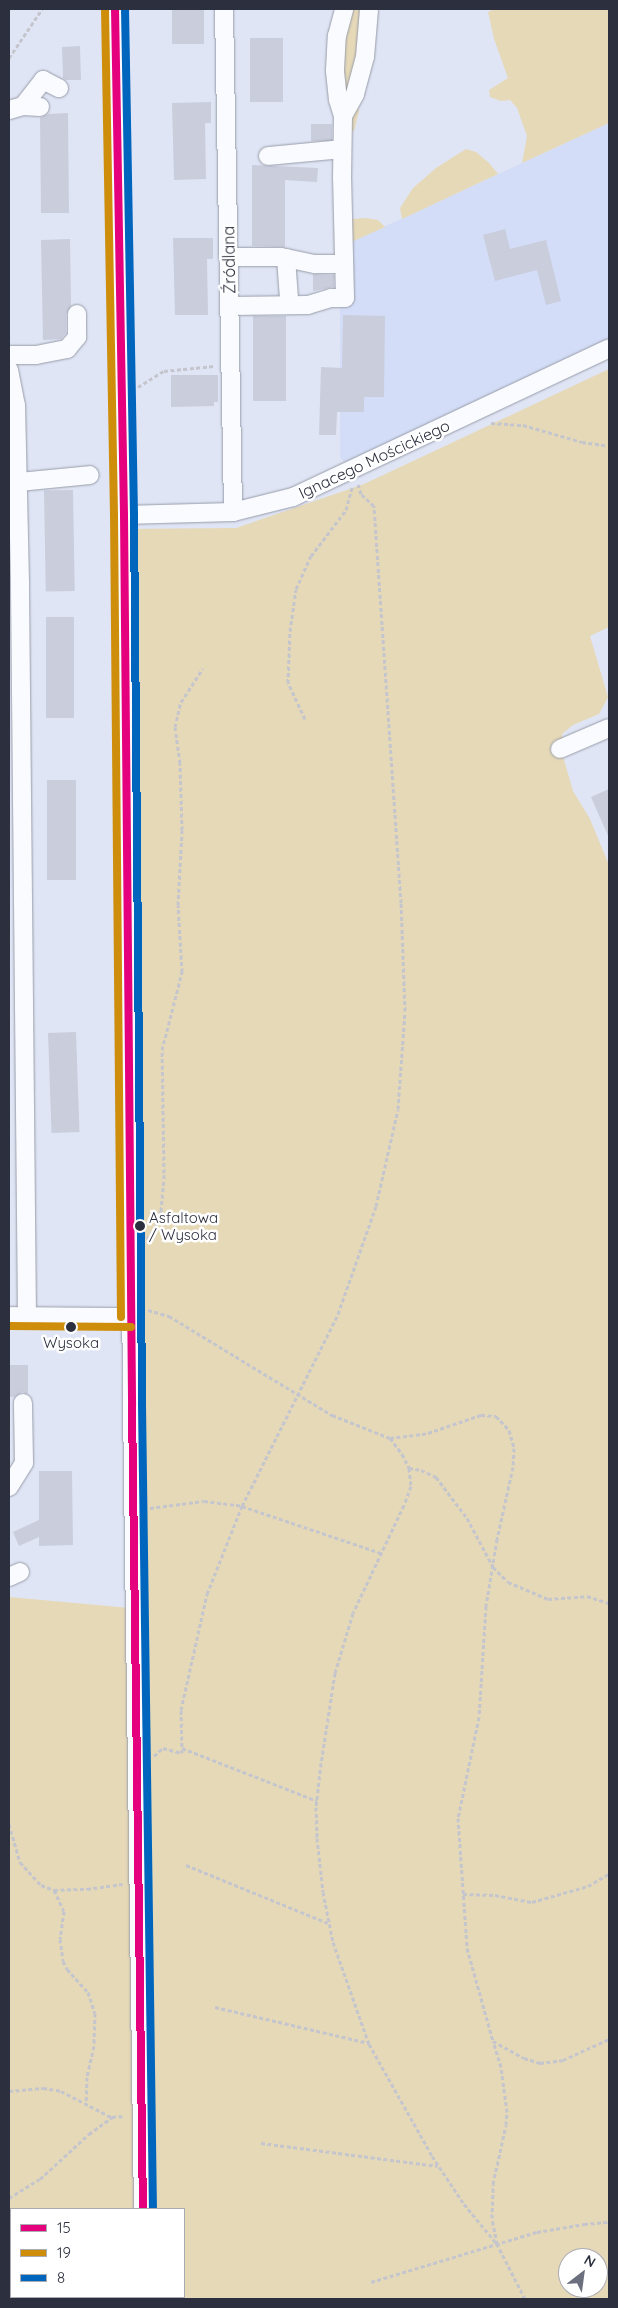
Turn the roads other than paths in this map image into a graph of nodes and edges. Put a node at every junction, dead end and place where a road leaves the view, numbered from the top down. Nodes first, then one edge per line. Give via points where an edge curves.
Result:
1 (115, 9) edge
2 (224, 9) edge
3 (344, 9) edge
4 (369, 9) edge
5 (59, 88) dead end
6 (24, 108) edge
7 (343, 116) junction
8 (342, 149) junction
9 (268, 156) dead end
10 (229, 257) junction
11 (286, 258) junction
12 (343, 264) junction
13 (289, 299) dead end
14 (230, 306) junction
15 (77, 314) dead end
16 (609, 348) edge
17 (9, 355) edge
18 (9, 370) edge
19 (90, 475) dead end
20 (13, 482) edge
21 (233, 512) junction
22 (124, 516) junction
23 (14, 612) edge
24 (609, 728) edge
25 (12, 748) edge
26 (560, 749) dead end
27 (9, 1316) edge
28 (26, 1316) junction
29 (142, 1316) junction
30 (23, 1403) dead end
31 (16, 1421) edge
32 (9, 1486) edge
33 (143, 2208) edge

1 - 22 street
2 - 10 street, Źródlana
3 - 7 street via 337,36 335,70
4 - 7 street via 365,57 356,94
5 - 6 street via 43,80
7 - 8 street
8 - 9 street
8 - 12 street
10 - 11 street
10 - 14 street, Źródlana
11 - 12 street via 315,264
11 - 13 street
12 - 14 street via 344,298 319,300 308,305
14 - 21 street, Źródlana
15 - 17 street via 77,337 67,349 36,355
16 - 21 street, Ignacego Mościckiego via 293,497
18 - 20 street via 16,405
19 - 20 street
20 - 23 street
21 - 22 street, Ignacego Mościckiego
22 - 29 street
23 - 25 street
24 - 26 street
25 - 28 street via 23,782
27 - 28 street
28 - 29 street
29 - 33 street via 138,1882
30 - 31 street
31 - 32 street via 24,1463

